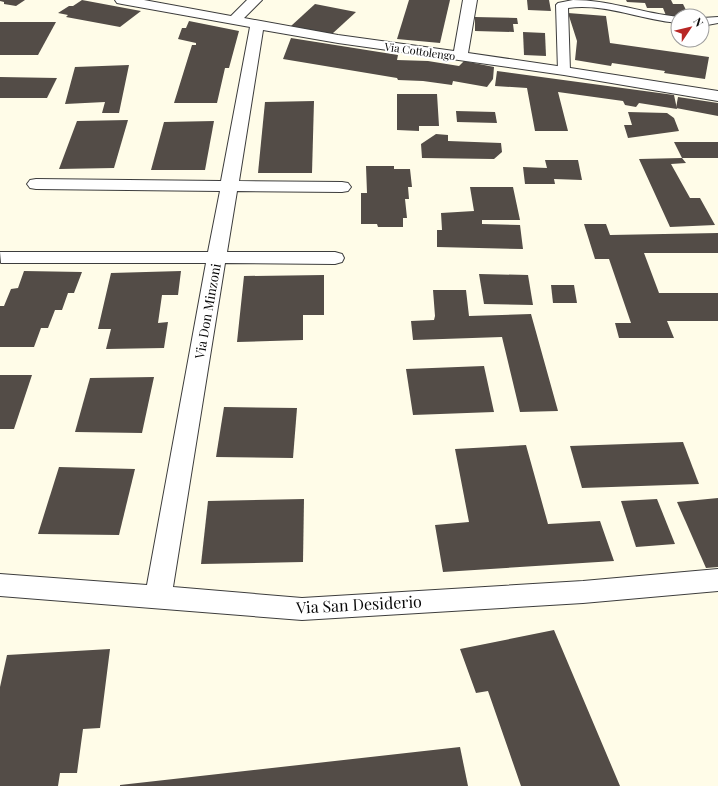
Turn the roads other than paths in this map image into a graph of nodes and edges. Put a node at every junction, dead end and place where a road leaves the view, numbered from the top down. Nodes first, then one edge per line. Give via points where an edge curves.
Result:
1 (122, 0) edge
2 (255, 0) edge
3 (470, 0) edge
4 (670, 19) edge
5 (234, 20) junction
6 (257, 25) junction
7 (460, 56) junction
8 (564, 71) junction
9 (718, 96) edge
10 (36, 184) dead end
11 (229, 185) junction
12 (342, 187) dead end
13 (1, 257) edge
14 (216, 258) junction
15 (335, 258) dead end
16 (718, 580) edge
17 (0, 585) edge
18 (158, 597) junction

1 - 5 street, Via Cottolengo
2 - 5 street
3 - 7 street
4 - 8 lane via 612,6 580,3 562,5
5 - 6 street, Via Cottolengo
6 - 7 street, Via Cottolengo
6 - 11 street, Via Don Minzoni
7 - 8 street, Via Cottolengo
8 - 9 street, Via Cottolengo
10 - 11 street
11 - 12 street
11 - 14 street, Via Don Minzoni
13 - 14 street
14 - 15 street
14 - 18 street, Via Don Minzoni
16 - 18 street, Via San Desiderio via 583,592 302,609
17 - 18 street, Via San Desiderio

